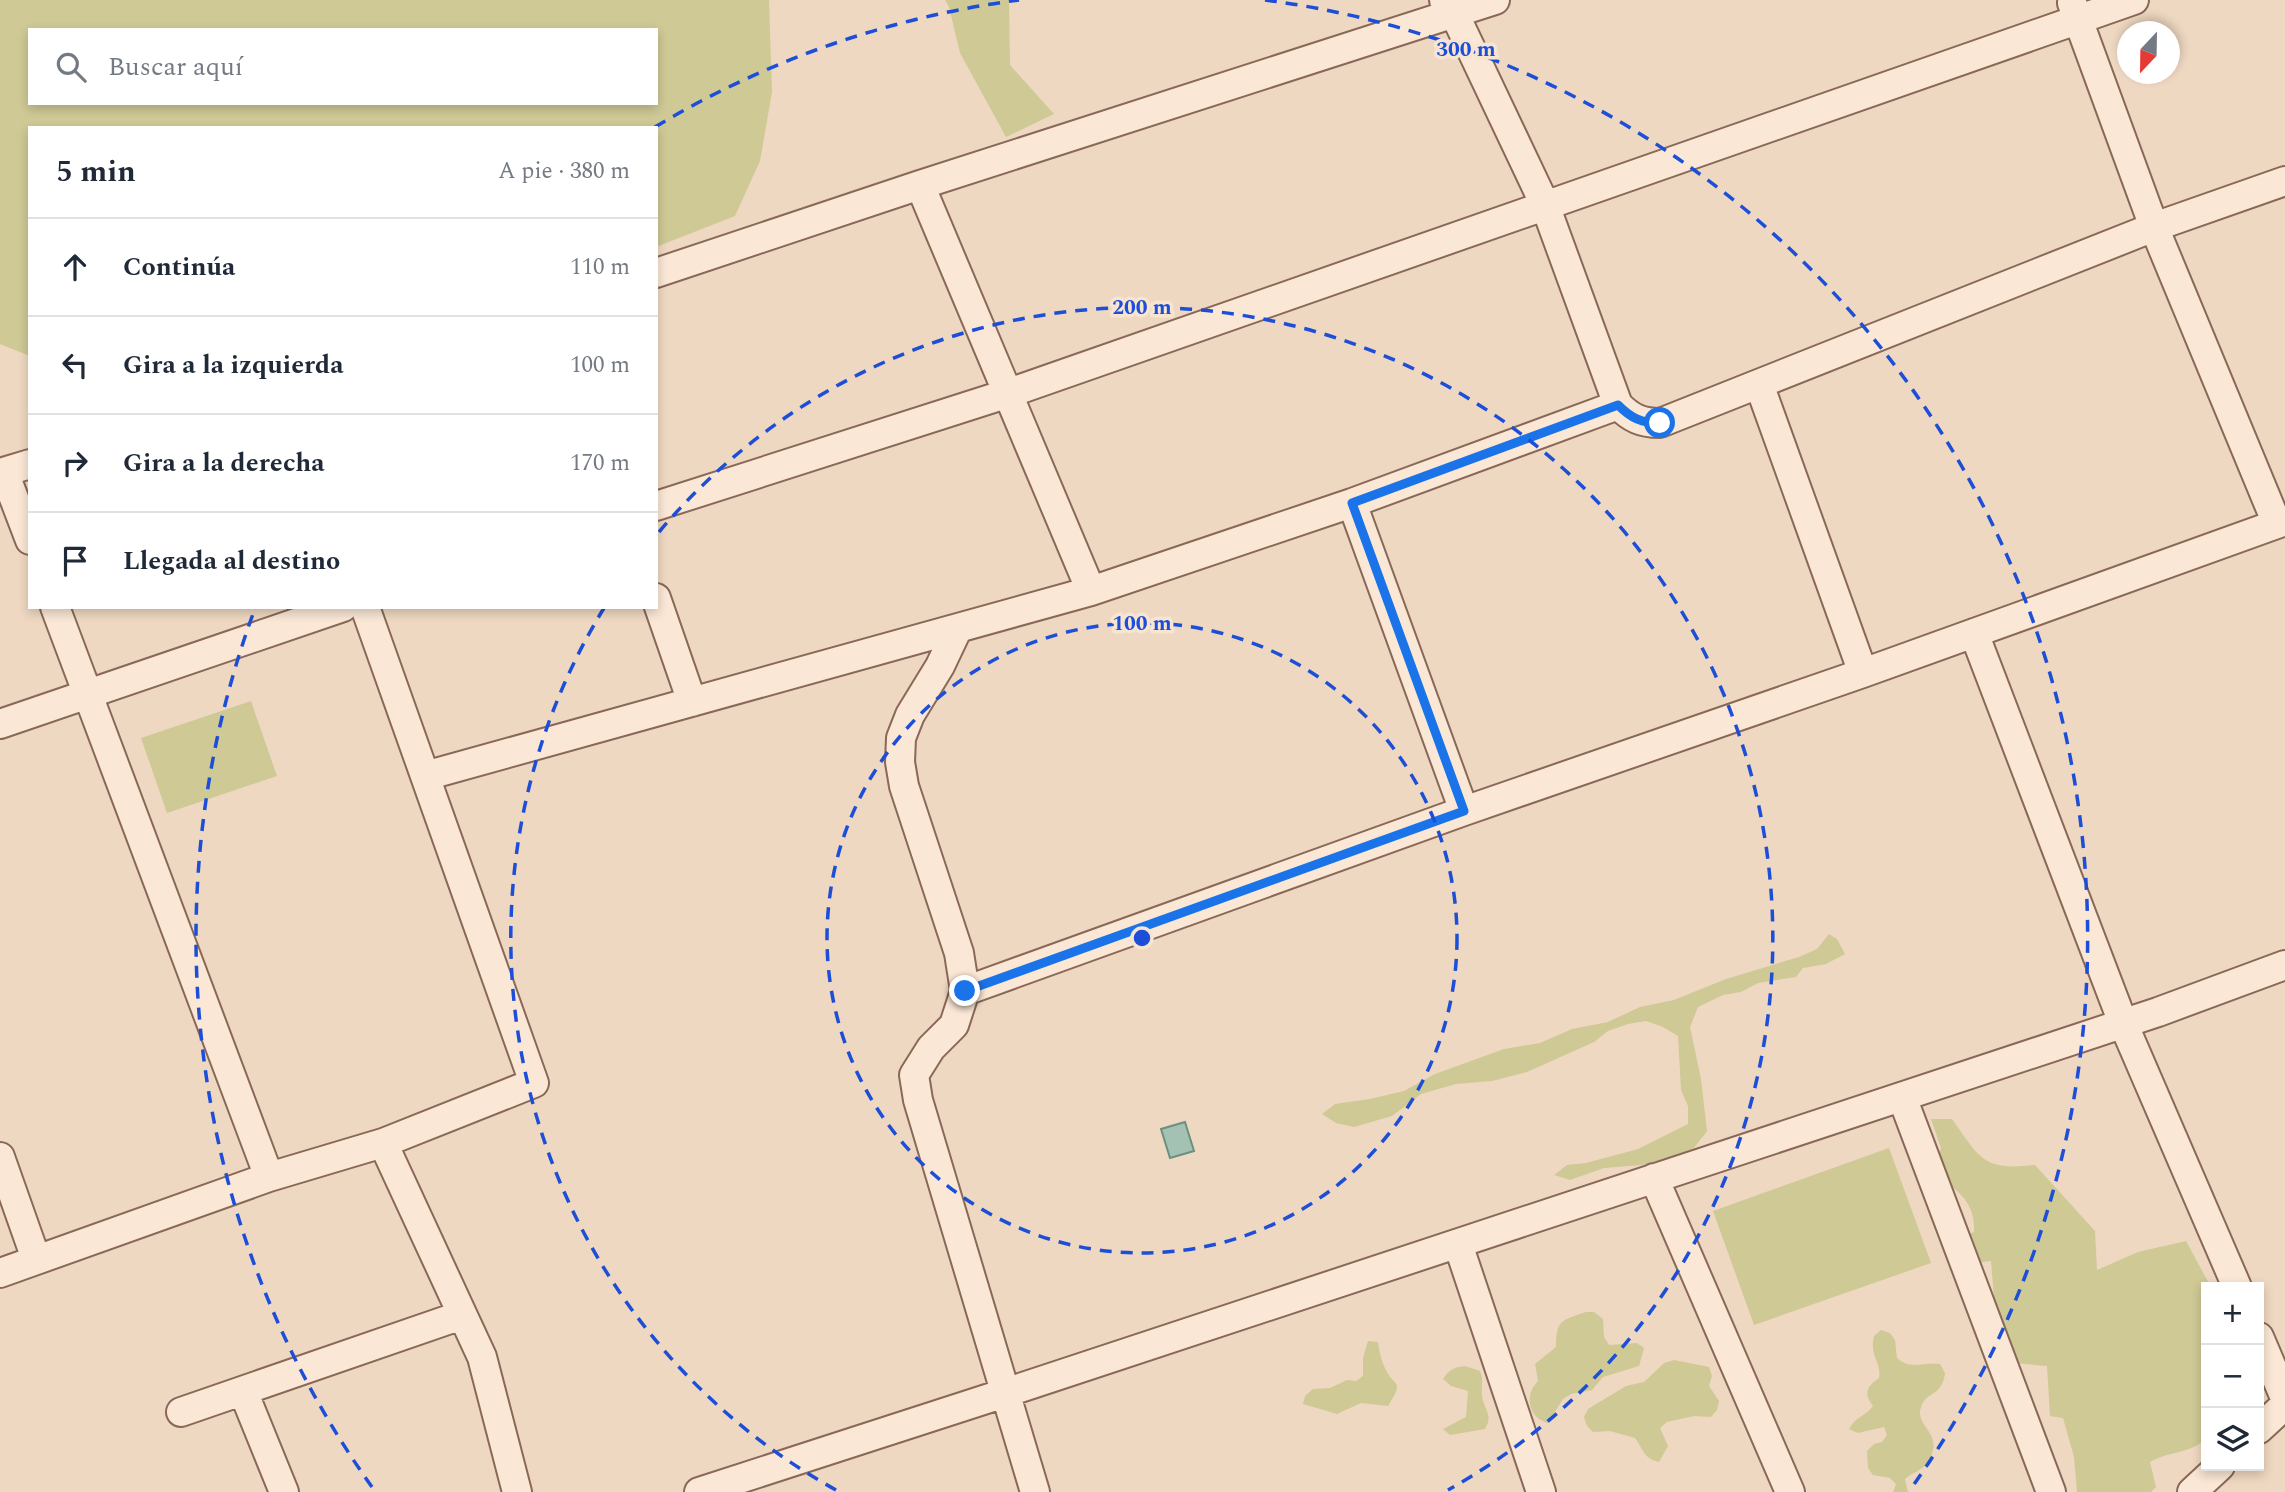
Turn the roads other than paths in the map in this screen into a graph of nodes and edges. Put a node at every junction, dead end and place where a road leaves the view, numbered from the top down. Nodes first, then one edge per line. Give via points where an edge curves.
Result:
1 (1495, 0) edge
2 (2134, 0) edge
3 (1449, 7) edge
4 (2075, 9) edge
5 (2285, 181) edge
6 (920, 185) junction
7 (1545, 205) junction
8 (2154, 227) junction
9 (658, 272) edge
10 (1759, 384) junction
11 (1009, 393) junction
12 (1618, 405) junction
13 (11, 470) edge
14 (1352, 503) junction
15 (658, 505) edge
16 (2281, 523) edge
17 (28, 533) edge
18 (1091, 591) junction
19 (658, 604) edge
20 (56, 609) edge
21 (337, 609) edge
22 (366, 609) edge
23 (958, 628) junction
24 (1974, 633) junction
25 (1863, 673) junction
26 (88, 694) junction
27 (692, 702) junction
28 (0, 723) edge
29 (425, 776) junction
30 (1464, 811) junction
31 (2285, 965) edge
32 (965, 991) junction
33 (2123, 1023) junction
34 (1902, 1097) junction
35 (383, 1143) junction
36 (0, 1157) edge
37 (269, 1177) junction
38 (1654, 1178) junction
39 (1458, 1244) junction
40 (36, 1259) junction
41 (0, 1273) edge
42 (2235, 1282) edge
43 (462, 1315) junction
44 (2262, 1345) edge
45 (243, 1391) junction
46 (1005, 1393) junction
47 (2285, 1398) edge
48 (2285, 1405) edge
49 (181, 1412) dead end
50 (2264, 1424) edge
51 (2215, 1471) edge
52 (755, 1484) edge
53 (284, 1492) edge
54 (517, 1492) edge
55 (699, 1492) edge
56 (1035, 1492) edge
57 (1541, 1492) edge
58 (1790, 1492) edge
59 (2051, 1492) edge
60 (2192, 1492) edge

1 - 3 street
2 - 4 street
3 - 6 street
3 - 7 street
4 - 7 street
4 - 8 street
5 - 8 street
6 - 9 street
6 - 11 street
7 - 11 street
7 - 12 street
8 - 10 street
8 - 16 street
10 - 12 street via 1660,423 1643,423
10 - 25 street
11 - 15 street
11 - 18 street
12 - 14 street
13 - 17 street
14 - 18 street
14 - 30 street
16 - 24 street
18 - 23 street
19 - 27 street
20 - 26 street
21 - 26 street
22 - 29 street
23 - 27 street
23 - 32 street via 910,715 901,738 900,762 960,953
24 - 25 street
24 - 33 street
25 - 30 street
26 - 28 street
26 - 37 street
27 - 29 street
29 - 35 street via 534,1083
30 - 32 street
31 - 33 street
32 - 46 street via 954,1025 931,1048 914,1075
33 - 34 street
33 - 42 street
34 - 38 street
34 - 59 street
35 - 37 street
35 - 43 street
36 - 40 street
37 - 40 street
38 - 39 street
38 - 58 street
39 - 46 street
39 - 57 street
40 - 41 street
43 - 45 street
43 - 54 street via 482,1357
44 - 47 street
45 - 49 street
45 - 53 street
46 - 52 street
46 - 56 street
48 - 50 street
51 - 60 street
52 - 55 street

